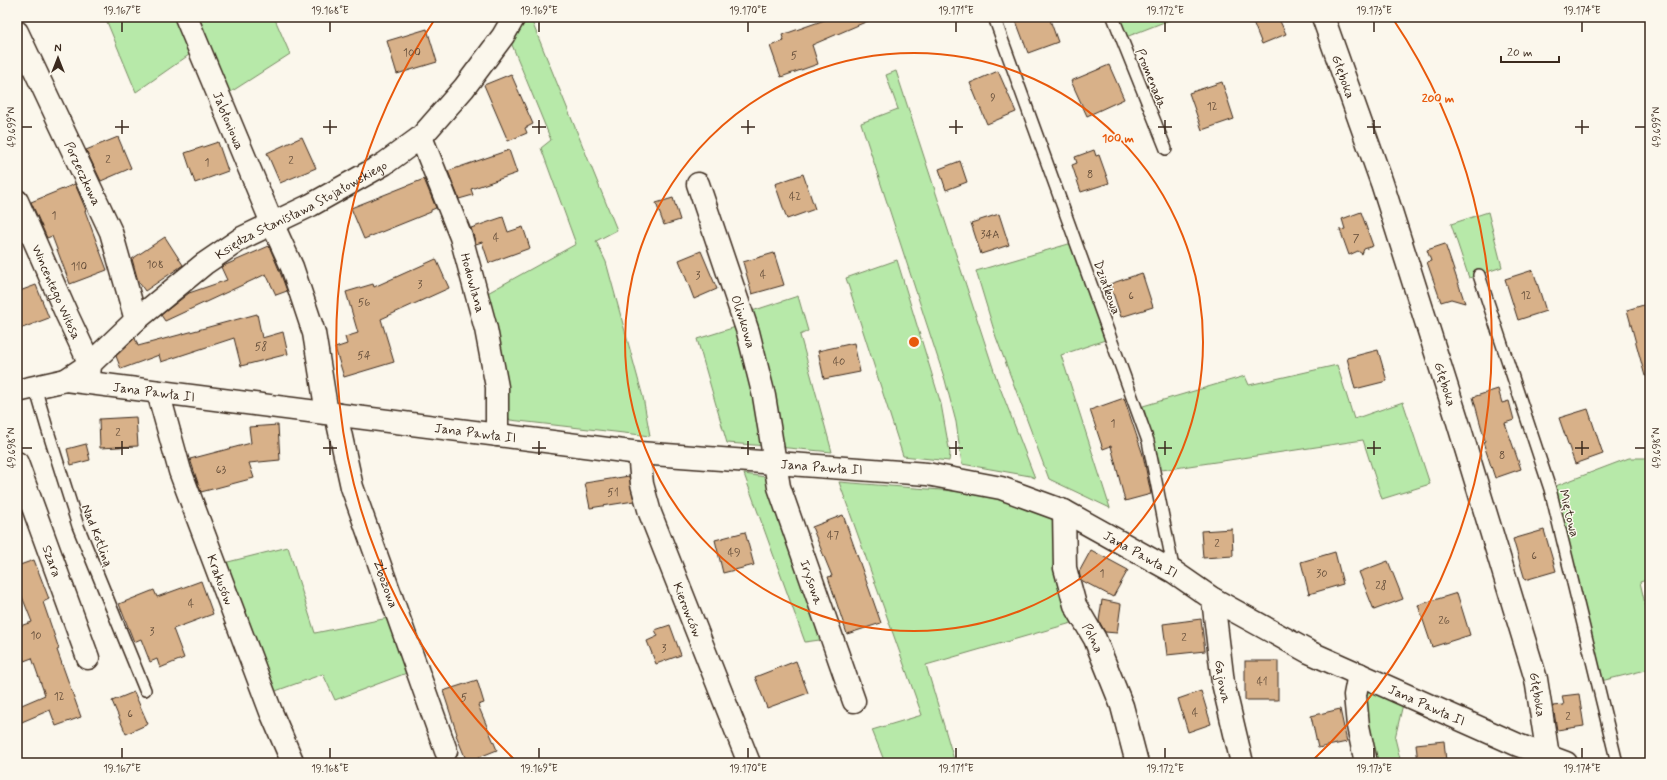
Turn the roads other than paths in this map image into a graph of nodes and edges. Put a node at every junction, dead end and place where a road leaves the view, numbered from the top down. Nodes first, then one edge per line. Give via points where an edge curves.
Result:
1 (186, 17) edge
2 (514, 17) edge
3 (994, 17) edge
4 (1113, 17) edge
5 (1323, 17) edge
6 (17, 32) edge
7 (421, 137) junction
8 (1166, 149) dead end
9 (698, 184) dead end
10 (17, 201) edge
11 (272, 223) junction
12 (1479, 275) dead end
13 (136, 320) junction
14 (89, 374) junction
15 (26, 389) edge
16 (158, 392) junction
17 (332, 413) junction
18 (497, 435) junction
19 (639, 453) junction
20 (775, 462) junction
21 (17, 463) edge
22 (1064, 511) junction
23 (1174, 572) junction
24 (1213, 599) junction
25 (88, 658) dead end
26 (1359, 674) junction
27 (145, 690) dead end
28 (854, 701) dead end
29 (446, 751) dead end
30 (1558, 761) edge
31 (293, 763) edge
32 (749, 763) edge
33 (1137, 763) edge
34 (1242, 763) edge
35 (1366, 763) edge
36 (1617, 763) edge

1 - 11 street, Jabłoniowa
2 - 7 street, Księdza Stanisława Stojałowskiego via 464,88
3 - 23 lane, Działkowa via 1148,440
4 - 8 lane, Promenada
5 - 30 street, Głęboka via 1382,183 1457,419 1536,679
6 - 13 street, Porzeczkowa via 111,232
7 - 11 street, Księdza Stanisława Stojałowskiego via 384,164 311,205
7 - 18 street, Hodowlana via 461,237 486,329 497,388
9 - 20 street, Oliwkowa via 748,332 764,396
10 - 14 street, Wincentego Witosa via 67,315
11 - 13 street, Księdza Stanisława Stojałowskiego via 236,242 204,264
11 - 17 street, Jabłoniowa via 292,268 314,333
12 - 36 lane, Miętowa via 1550,489
13 - 14 street, Księdza Stanisława Stojałowskiego
14 - 15 street, Jana Pawła II
14 - 16 street, Jana Pawła II
15 - 27 lane, Nad Kotliną via 47,428 78,526
16 - 17 street, Jana Pawła II
16 - 31 street, Krakusów via 180,471 270,712
17 - 18 street, Jana Pawła II
17 - 29 street, Zbożowa via 352,487
18 - 19 street, Jana Pawła II
19 - 20 street, Jana Pawła II
19 - 32 street, Kierowców via 642,484 650,513
20 - 22 street, Jana Pawła II via 927,474 1001,488
20 - 28 street, Irysowa via 779,486
21 - 25 street, Szara
22 - 23 street, Jana Pawła II
22 - 33 street, Polna via 1065,568 1075,605 1096,639 1122,706
23 - 24 street, Jana Pawła II
24 - 26 street, Jana Pawła II via 1309,652
24 - 34 street, Gajowa via 1223,683
26 - 30 street, Jana Pawła II
26 - 35 street via 1355,695

